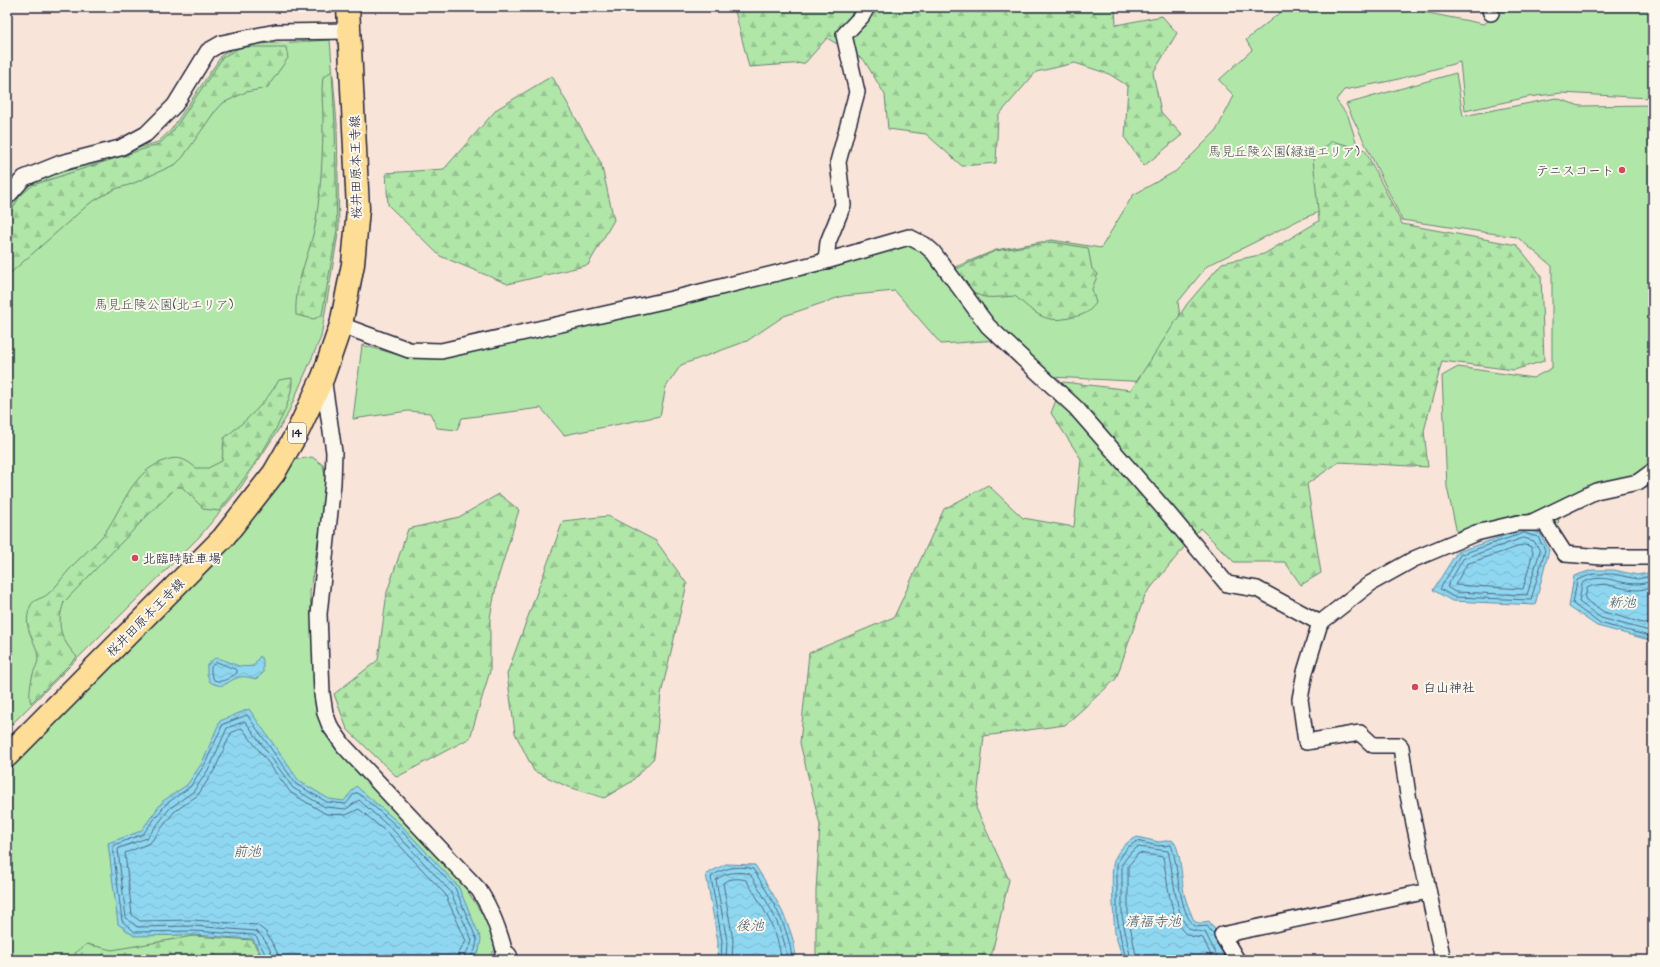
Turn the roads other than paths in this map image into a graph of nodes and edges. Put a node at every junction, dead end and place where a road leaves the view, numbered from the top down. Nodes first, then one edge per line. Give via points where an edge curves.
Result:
1 (348, 7) edge
2 (867, 7) edge
3 (350, 31) junction
4 (7, 197) edge
5 (826, 261) junction
6 (340, 325) junction
7 (323, 377) junction
8 (1653, 471) edge
9 (1531, 523) junction
10 (1653, 557) edge
11 (1320, 623) junction
12 (7, 756) edge
13 (1428, 891) junction
14 (506, 959) edge
15 (1237, 960) edge
16 (1443, 960) edge

1 - 3 main road, 桜井田原本王寺線 / 14
2 - 5 street via 844,35 857,92 838,162 843,205 828,242
3 - 4 street via 276,32 222,43 208,51 175,105 146,134 120,148 61,163 24,178
3 - 6 main road, 桜井田原本王寺線 / 14 via 358,209 353,264
5 - 6 street via 441,351 409,350
5 - 11 street via 909,238 925,245 933,252 988,326 1076,408 1227,584 1257,589
6 - 7 main road, 桜井田原本王寺線 / 14
7 - 12 main road, 桜井田原本王寺線 / 14 via 274,472 223,538
7 - 14 street via 334,452 334,483 318,614 325,713 330,726 344,746 479,890 492,910
8 - 9 street via 1638,482 1596,491
9 - 10 street via 1545,523 1565,554
9 - 11 street via 1518,523 1476,533 1414,559 1371,583
11 - 13 street via 1305,672 1300,699 1306,742 1360,733 1373,745 1399,745
13 - 15 street via 1222,935
13 - 16 street

